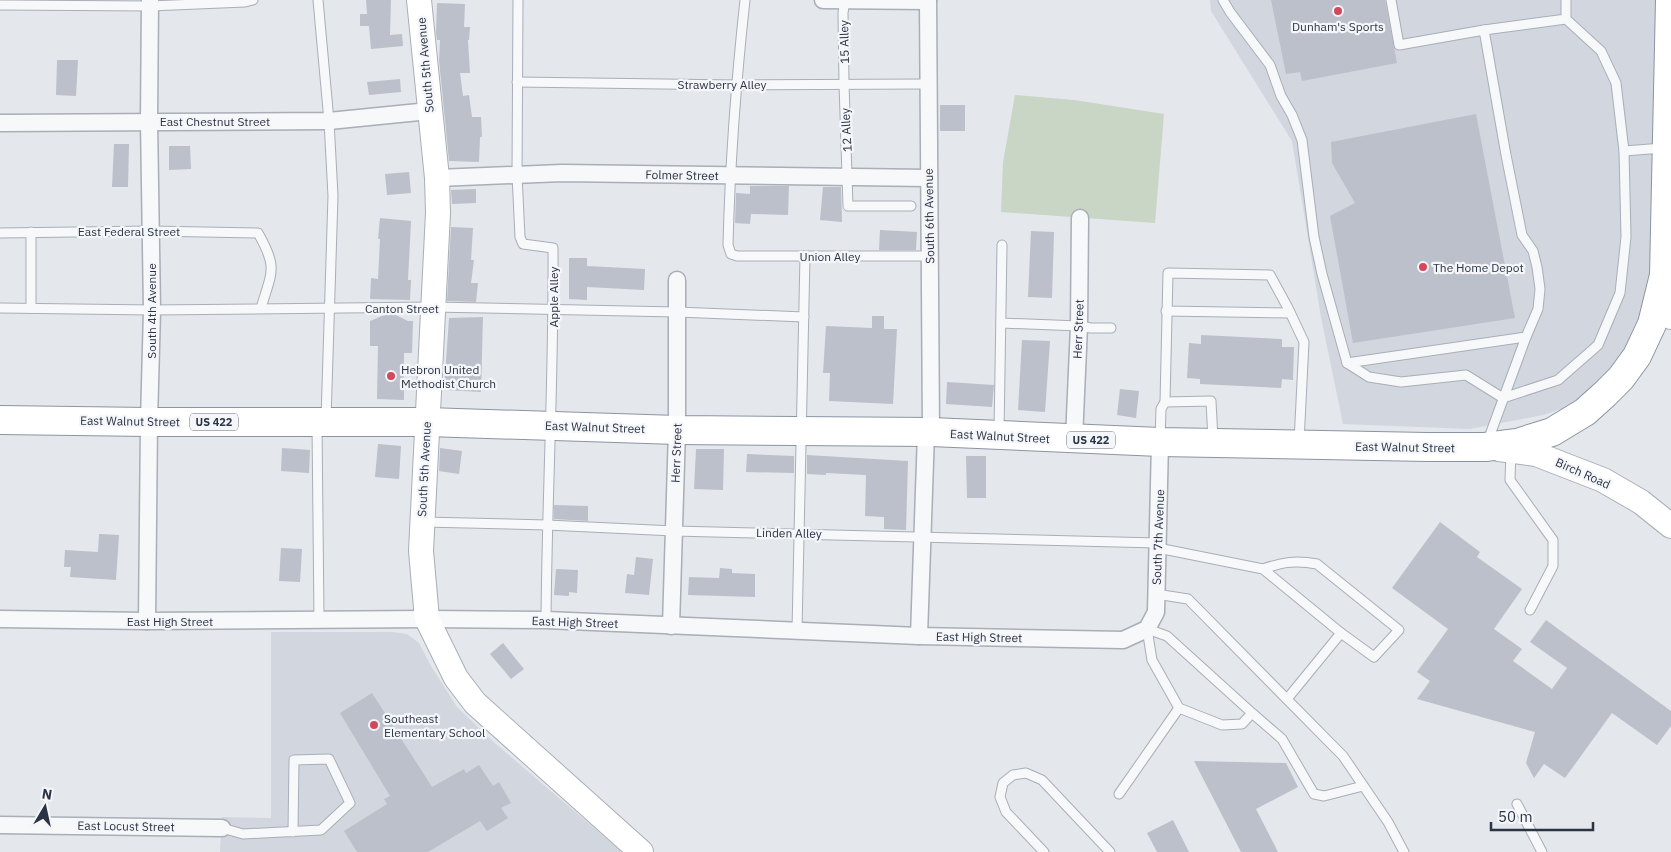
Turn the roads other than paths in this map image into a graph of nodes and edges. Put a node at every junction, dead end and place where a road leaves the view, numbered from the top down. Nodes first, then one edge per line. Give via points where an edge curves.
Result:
1 (253, 0) edge
2 (318, 0) edge
3 (419, 0) edge
4 (518, 0) edge
5 (745, 0) edge
6 (823, 0) edge
7 (845, 0) edge
8 (1223, 0) edge
9 (1391, 0) edge
10 (1566, 0) edge
11 (1670, 0) edge
12 (928, 1) edge
13 (150, 3) edge
14 (0, 5) edge
15 (1566, 19) junction
16 (1484, 30) junction
17 (517, 82) junction
18 (844, 84) junction
19 (928, 84) junction
20 (736, 85) junction
21 (429, 111) junction
22 (149, 121) junction
23 (328, 121) junction
24 (0, 123) edge
25 (1668, 148) junction
26 (1624, 151) junction
27 (517, 175) junction
28 (730, 175) junction
29 (848, 177) junction
30 (437, 178) junction
31 (928, 178) junction
32 (911, 206) dead end
33 (1080, 218) dead end
34 (151, 231) junction
35 (31, 232) junction
36 (0, 233) edge
37 (1002, 245) dead end
38 (805, 256) junction
39 (929, 256) junction
40 (1664, 275) junction
41 (677, 280) dead end
42 (432, 307) junction
43 (0, 308) edge
44 (31, 308) junction
45 (261, 308) junction
46 (330, 308) junction
47 (152, 310) junction
48 (554, 310) junction
49 (1166, 311) junction
50 (677, 312) junction
51 (1290, 313) junction
52 (804, 317) junction
53 (1671, 317) edge
54 (1001, 323) junction
55 (1078, 326) junction
56 (1111, 328) dead end
57 (1526, 337) junction
58 (1347, 363) junction
59 (1503, 398) junction
60 (1165, 402) junction
61 (0, 420) edge
62 (149, 422) junction
63 (322, 422) junction
64 (427, 422) junction
65 (551, 426) junction
66 (677, 430) junction
67 (801, 431) junction
68 (928, 432) junction
69 (999, 436) junction
70 (1074, 439) junction
71 (1160, 442) junction
72 (1214, 444) junction
73 (1299, 445) junction
74 (1498, 449) junction
75 (421, 522) junction
76 (547, 525) junction
77 (1671, 526) edge
78 (674, 531) junction
79 (799, 534) junction
80 (922, 537) junction
81 (1158, 545) junction
82 (1263, 569) junction
83 (1156, 594) junction
84 (1530, 610) dead end
85 (0, 619) edge
86 (427, 619) junction
87 (319, 620) junction
88 (546, 620) junction
89 (147, 621) junction
90 (671, 626) junction
91 (1147, 629) junction
92 (797, 631) junction
93 (1341, 633) junction
94 (919, 636) junction
95 (1287, 700) junction
96 (1179, 708) junction
97 (1252, 713) junction
98 (1363, 786) junction
99 (1119, 794) dead end
100 (1517, 804) dead end
101 (0, 825) edge
102 (222, 828) joint
103 (294, 832) junction
104 (641, 852) edge
105 (1044, 852) edge
106 (1110, 852) edge
107 (1404, 852) edge
108 (1542, 852) edge

1 - 13 lane
2 - 23 lane
3 - 21 main road, South 5th Avenue
4 - 17 lane, Apple Alley
5 - 20 lane
6 - 7 street
7 - 12 street
7 - 18 lane, 15 Alley
8 - 58 lane via 1270,65 1302,140 1314,237
9 - 16 lane via 1399,45
10 - 15 lane
11 - 25 highway, East Walnut Street / US 422
12 - 19 street, South 6th Avenue
13 - 14 lane
13 - 22 street, South 4th Avenue
15 - 16 lane
15 - 26 lane via 1601,51 1616,83
16 - 57 lane via 1522,235 1538,267 1538,309
17 - 20 lane, Strawberry Alley
17 - 27 lane, Apple Alley
18 - 19 lane, Strawberry Alley
18 - 20 lane, Strawberry Alley
18 - 29 lane, 12 Alley
19 - 31 street, South 6th Avenue
20 - 28 lane
21 - 23 street, East Chestnut Street
21 - 30 main road, South 5th Avenue
22 - 23 street, East Chestnut Street
22 - 24 street, East Chestnut Street
22 - 34 street, South 4th Avenue
23 - 46 lane via 333,196
25 - 26 lane
25 - 40 highway, East Walnut Street / US 422
26 - 59 lane via 1626,237 1620,292 1598,345 1558,380
27 - 28 street, Folmer Street
27 - 30 street, Folmer Street
27 - 48 lane, Apple Alley via 523,244 554,248
28 - 29 street, Folmer Street
28 - 38 lane, Union Alley via 728,245 731,254
29 - 31 street, Folmer Street
29 - 32 lane, 12 Alley via 848,206
30 - 42 main road, South 5th Avenue
31 - 39 street, South 6th Avenue
33 - 55 street, Herr Street
34 - 35 lane, East Federal Street
34 - 45 lane, East Federal Street via 258,233 273,268
34 - 47 street, South 4th Avenue
35 - 36 lane, East Federal Street
35 - 44 lane
37 - 54 lane
38 - 39 lane, Union Alley
38 - 52 lane
39 - 68 street, South 6th Avenue
40 - 53 main road
40 - 74 highway, East Walnut Street / US 422 via 1652,324 1637,356 1621,378 1585,412 1552,432
41 - 50 street, Herr Street
42 - 46 lane, Canton Street
42 - 48 lane, Canton Street
42 - 64 main road, South 5th Avenue
43 - 44 lane, Canton Street
44 - 47 lane, Canton Street
45 - 46 lane, Canton Street
45 - 47 lane, Canton Street
46 - 63 lane
47 - 62 street, South 4th Avenue
48 - 50 lane, Canton Street
48 - 65 lane, Apple Alley
49 - 51 lane
49 - 51 lane via 1168,273 1270,275
49 - 60 lane
50 - 52 lane, Canton Street
50 - 66 street, Herr Street
51 - 73 lane via 1304,342
52 - 67 lane
54 - 55 lane
54 - 69 lane
55 - 56 lane
55 - 70 street, Herr Street
57 - 58 lane
57 - 59 lane
58 - 59 lane via 1370,377 1401,382 1466,375
59 - 74 lane
60 - 71 lane via 1161,409
60 - 72 lane via 1211,401
61 - 62 highway, East Walnut Street / US 422
62 - 63 highway, East Walnut Street / US 422
62 - 89 street, South 4th Avenue
63 - 64 highway, East Walnut Street / US 422
63 - 87 lane
64 - 65 highway, East Walnut Street / US 422
64 - 75 main road, South 5th Avenue
65 - 66 highway, East Walnut Street / US 422
65 - 76 lane, Apple Alley
66 - 67 highway, East Walnut Street / US 422
66 - 78 street, Herr Street
67 - 68 highway, East Walnut Street / US 422
67 - 79 lane
68 - 69 highway, East Walnut Street / US 422
68 - 80 street, South 6th Avenue
69 - 70 highway, East Walnut Street / US 422
70 - 71 highway, East Walnut Street / US 422
71 - 72 highway, East Walnut Street / US 422
71 - 81 street, South 7th Avenue
72 - 73 highway, East Walnut Street / US 422
73 - 74 highway, East Walnut Street / US 422
74 - 77 main road, Birch Road via 1536,454 1603,480 1641,502
74 - 84 lane via 1510,480 1553,540 1553,566
75 - 76 lane, Linden Alley
75 - 86 main road, South 5th Avenue
76 - 78 lane, Linden Alley
76 - 88 lane, Apple Alley
78 - 79 lane, Linden Alley
78 - 90 street, Herr Street
79 - 80 lane, Linden Alley
79 - 92 lane
80 - 81 lane, Linden Alley
80 - 94 street, South 6th Avenue
81 - 82 lane, Linden Alley
81 - 83 street, South 7th Avenue
82 - 93 lane
82 - 93 lane via 1300,561 1317,564 1399,630 1374,657
83 - 91 street, South 7th Avenue via 1156,612
83 - 95 lane via 1188,599
85 - 89 street, East High Street
86 - 87 street, East High Street
86 - 88 street, East High Street
86 - 104 main road, South 5th Avenue via 456,678 474,703
87 - 89 street, East High Street
88 - 90 street, East High Street
90 - 92 street, East High Street
91 - 94 street, East High Street via 1123,640
91 - 96 lane via 1152,660
91 - 97 lane via 1167,636
92 - 94 street, East High Street
93 - 95 lane
95 - 98 lane via 1343,756
96 - 97 lane via 1222,725 1242,724
96 - 99 lane
97 - 98 lane via 1282,739 1314,794 1324,796
98 - 107 lane
100 - 108 lane
101 - 102 street, East Locust Street
102 - 103 lane via 243,834
103 - 103 lane via 321,830 350,803 329,759 294,760
105 - 106 lane via 1006,812 1000,797 1003,783 1013,775 1026,773 1042,780

